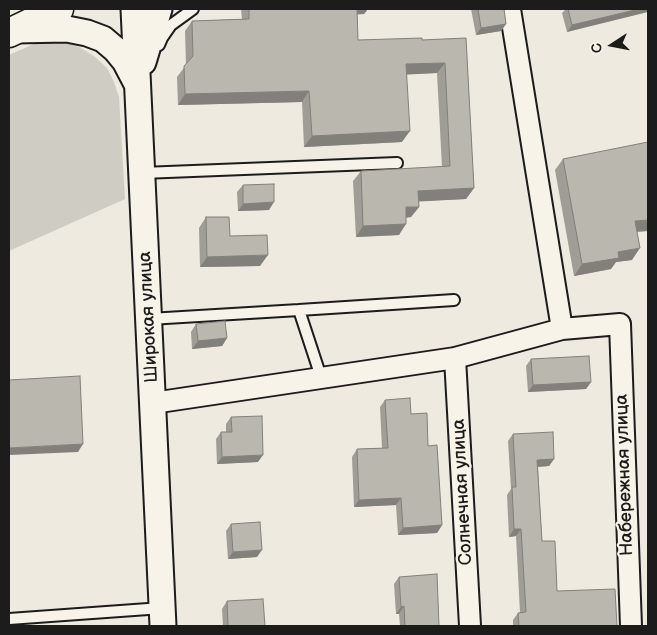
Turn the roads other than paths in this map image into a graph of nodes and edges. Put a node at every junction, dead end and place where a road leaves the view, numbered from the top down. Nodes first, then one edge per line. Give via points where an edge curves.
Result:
1 (59, 9) edge
2 (134, 9) edge
3 (159, 9) edge
4 (193, 9) edge
5 (510, 9) edge
6 (12, 31) edge
7 (145, 79) junction
8 (398, 163) dead end
9 (142, 173) junction
10 (454, 300) dead end
11 (299, 310) junction
12 (149, 319) junction
13 (562, 329) junction
14 (455, 358) junction
15 (321, 378) junction
16 (153, 403) junction
17 (163, 617) edge
18 (9, 619) edge
19 (470, 626) edge
20 (631, 626) edge

1 - 6 main road
2 - 7 street, Широкая улица
3 - 7 street via 150,37
4 - 7 lane via 172,25 162,38
5 - 13 street
6 - 7 street via 67,29 86,33 116,50
7 - 9 street, Широкая улица via 139,121
8 - 9 lane
9 - 12 street, Широкая улица
10 - 11 lane
11 - 12 lane
11 - 15 lane
12 - 16 street, Широкая улица
13 - 14 street
13 - 20 street, Набережная улица via 620,324
14 - 15 street
14 - 19 street, Солнечная улица
15 - 16 street
16 - 17 street, Широкая улица
17 - 18 lane

